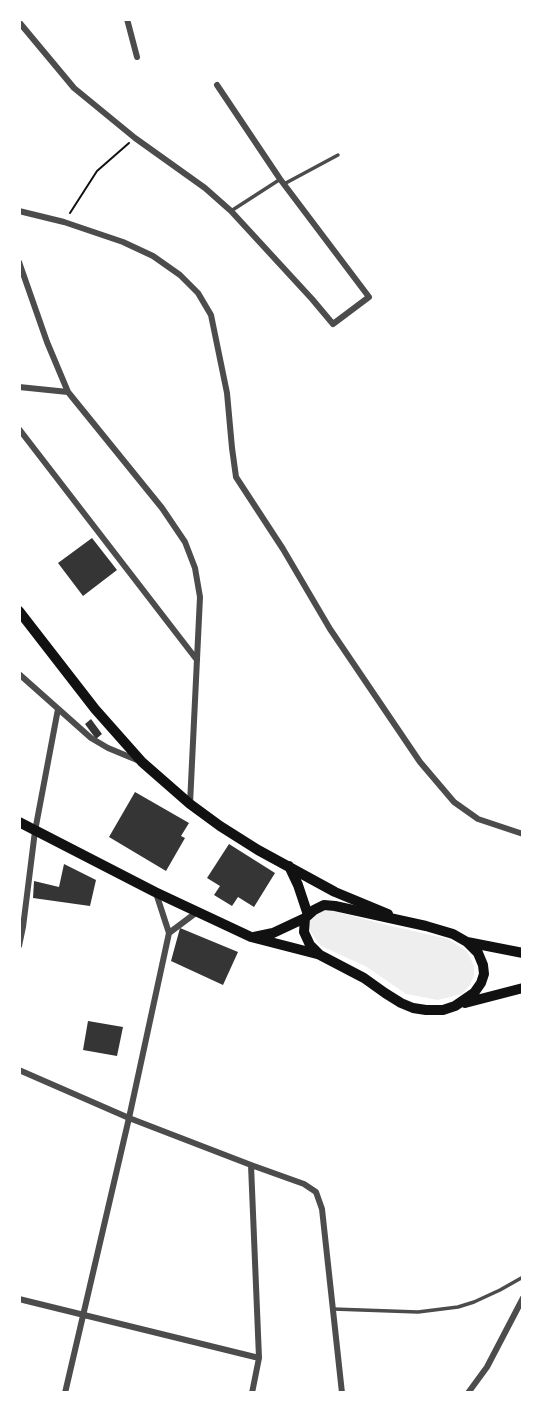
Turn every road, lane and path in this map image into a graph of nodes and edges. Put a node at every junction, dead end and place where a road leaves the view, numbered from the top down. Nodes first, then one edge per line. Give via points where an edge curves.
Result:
1 (127, 19) edge
2 (19, 22) edge
3 (136, 57) dead end
4 (217, 85) dead end
5 (135, 138) junction
6 (338, 156) dead end
7 (282, 182) junction
8 (19, 211) edge
9 (231, 211) junction
10 (64, 222) junction
11 (19, 262) edge
12 (19, 387) edge
13 (68, 392) junction
14 (19, 429) edge
15 (19, 611) edge
16 (197, 661) junction
17 (19, 674) edge
18 (58, 709) junction
19 (142, 762) junction
20 (190, 804) junction
21 (19, 822) edge
22 (35, 831) junction
23 (523, 834) edge
24 (289, 866) junction
25 (155, 892) junction
26 (197, 912) junction
27 (307, 916) junction
28 (414, 923) junction
29 (169, 933) junction
30 (251, 937) junction
31 (467, 942) junction
32 (19, 946) edge
33 (523, 953) edge
34 (320, 954) junction
35 (523, 988) edge
36 (455, 1006) junction
37 (19, 1070) edge
38 (129, 1118) junction
39 (251, 1165) junction
40 (523, 1277) edge
41 (523, 1298) edge
42 (19, 1299) edge
43 (333, 1309) junction
44 (83, 1315) junction
45 (259, 1358) junction
46 (65, 1393) edge
47 (255, 1393) edge
48 (342, 1393) edge
49 (469, 1393) edge

1 - 3 street
2 - 5 street via 74,89
4 - 7 street
5 - 9 street
5 - 10 path via 97,171
6 - 7 lane
7 - 9 lane
7 - 9 street via 369,296 332,324
8 - 10 street
10 - 23 street via 153,256 198,293 211,315 236,477 420,762 454,802 478,819
11 - 13 street
12 - 13 street
13 - 16 street via 185,542 200,597
14 - 16 street
15 - 19 main road
16 - 20 street
17 - 18 street
18 - 19 street via 91,738
18 - 22 street
19 - 20 main road
20 - 24 main road
21 - 22 highway
22 - 25 highway
22 - 32 street
24 - 27 main road
24 - 28 main road via 335,892
25 - 26 highway
25 - 29 street
26 - 29 street
26 - 30 highway
27 - 28 highway via 324,905
27 - 30 highway via 273,933
27 - 34 highway via 304,932
28 - 31 highway
29 - 38 street
30 - 34 highway
31 - 33 highway
31 - 36 highway via 478,953 484,974 474,993
34 - 36 highway via 413,1008
35 - 36 highway
37 - 38 street
38 - 39 street
38 - 44 street
39 - 43 street via 309,1187 319,1196
39 - 45 street
40 - 43 lane via 458,1307 418,1312
41 - 49 street
42 - 44 street
43 - 48 street
44 - 45 street
44 - 46 street
45 - 47 street

